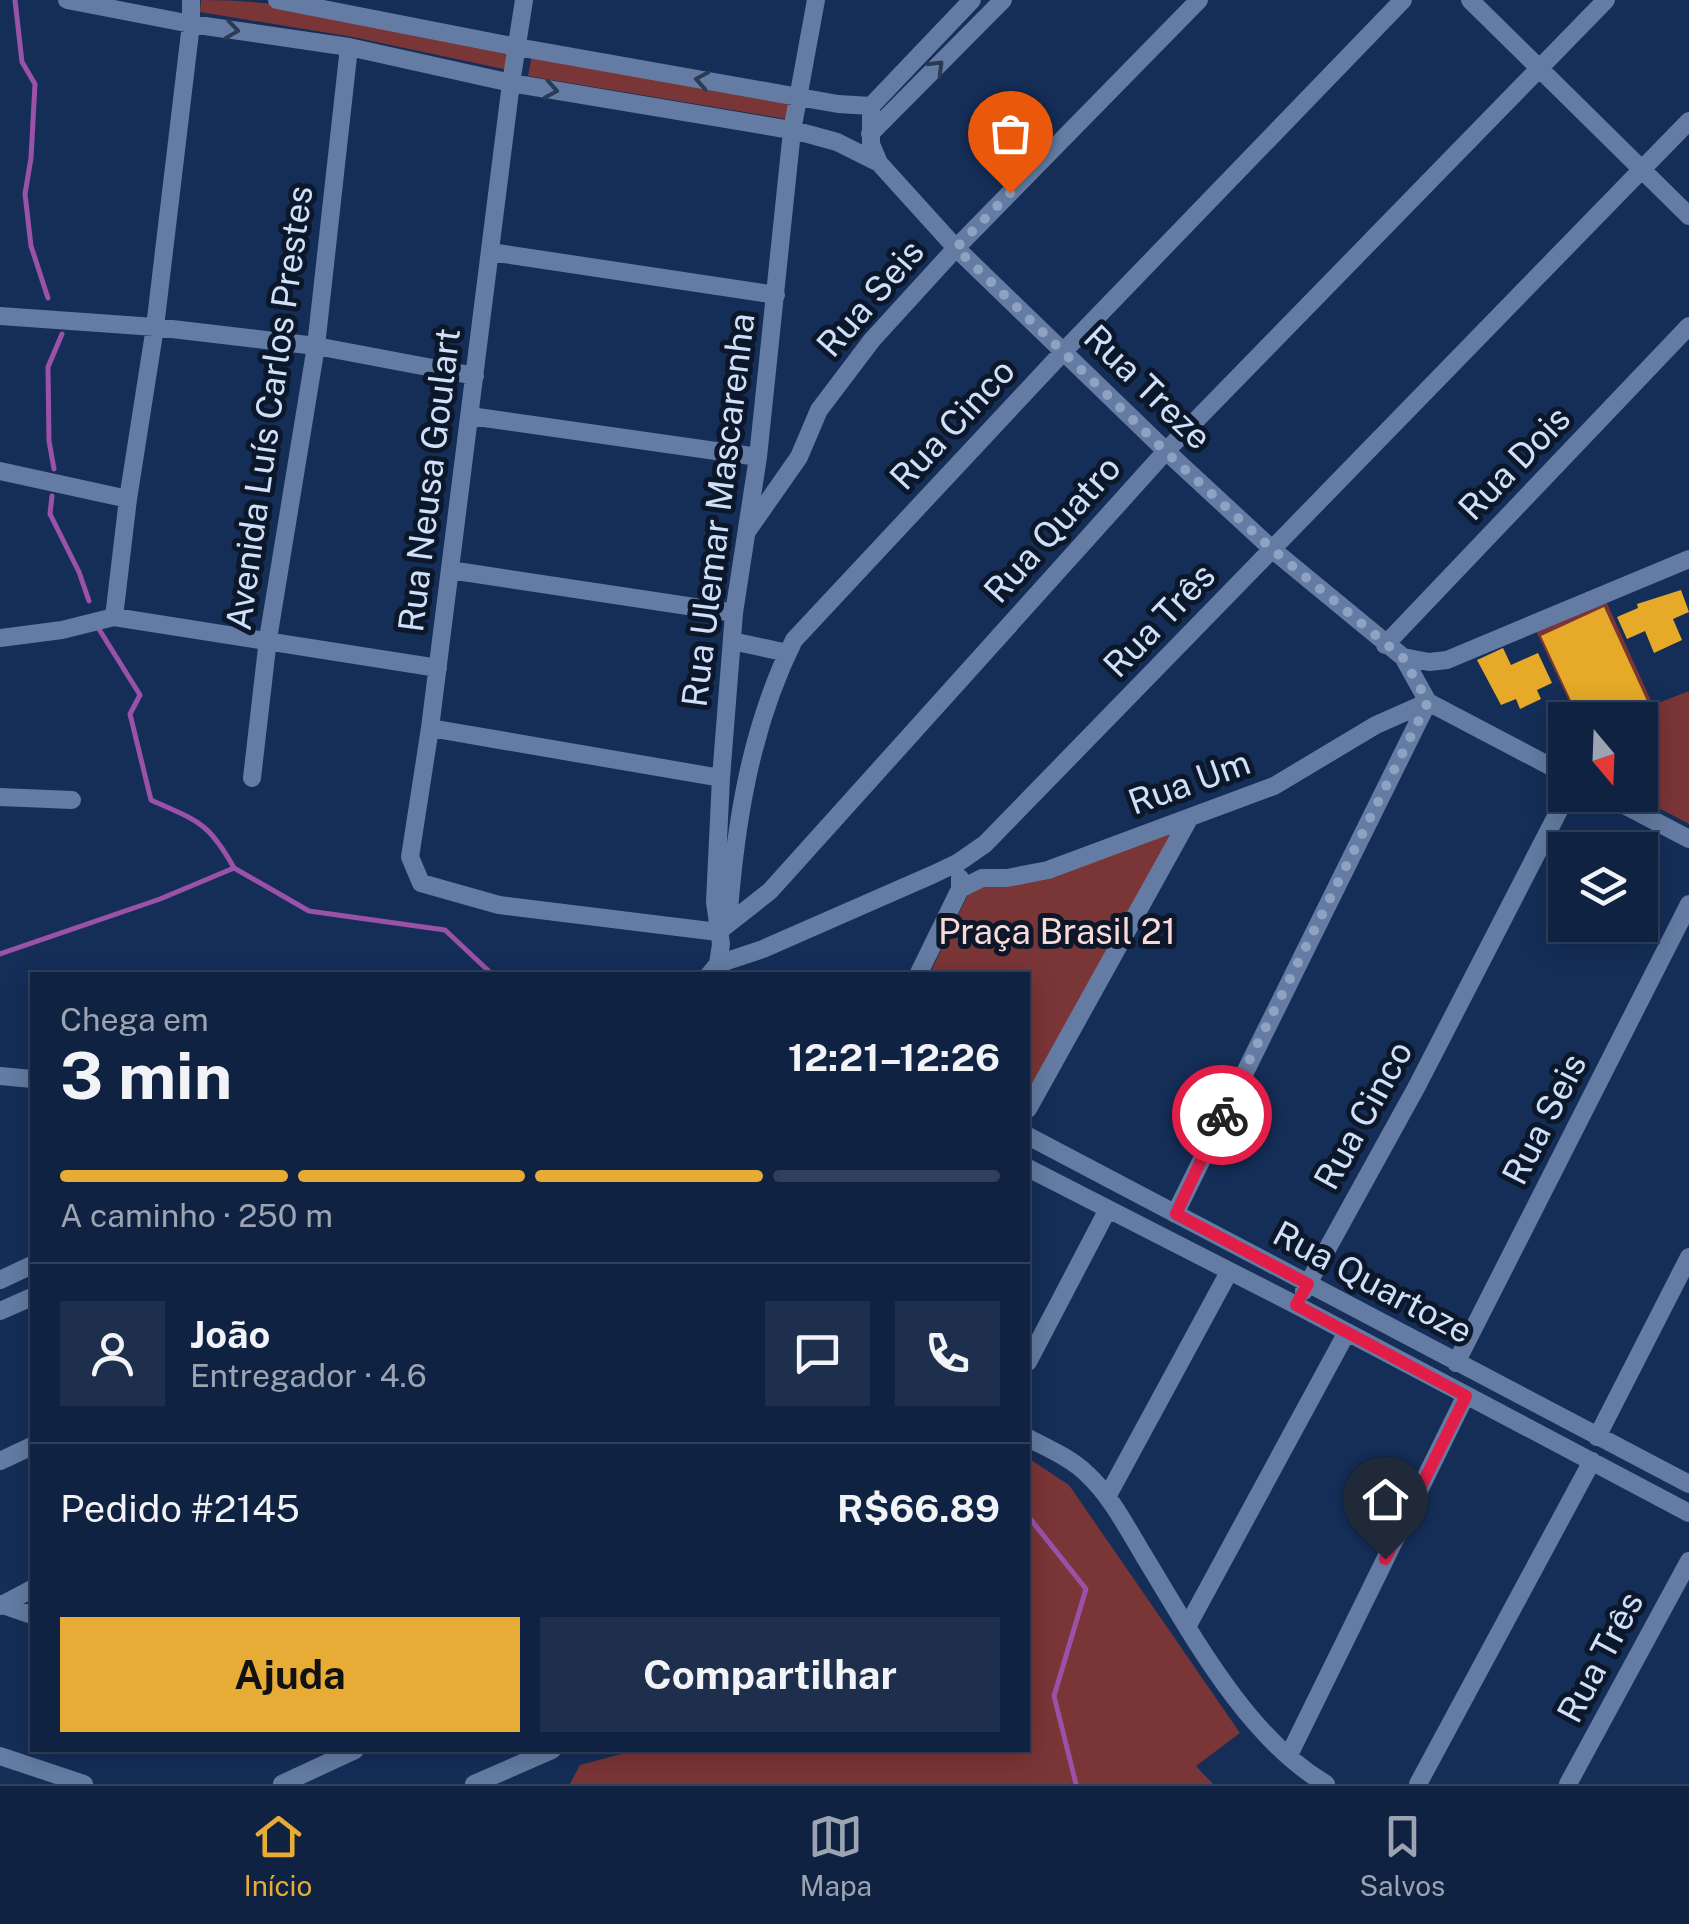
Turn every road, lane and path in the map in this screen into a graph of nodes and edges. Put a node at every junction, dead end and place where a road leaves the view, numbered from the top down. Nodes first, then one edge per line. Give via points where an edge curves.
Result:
1 (67, 0) edge
2 (190, 0) edge
3 (277, 0) edge
4 (524, 0) edge
5 (816, 0) edge
6 (972, 0) edge
7 (1003, 0) edge
8 (1199, 0) edge
9 (1403, 0) edge
10 (1470, 0) edge
11 (1606, 0) edge
12 (354, 6) edge
13 (190, 24) junction
14 (349, 47) junction
15 (517, 47) junction
16 (1540, 68) junction
17 (511, 84) junction
18 (798, 96) junction
19 (872, 106) junction
20 (1689, 121) edge
21 (794, 131) junction
22 (870, 134) junction
23 (879, 164) junction
24 (1641, 171) junction
25 (1689, 216) edge
26 (956, 248) junction
27 (491, 252) junction
28 (776, 295) junction
29 (0, 316) edge
30 (1689, 326) edge
31 (155, 327) junction
32 (316, 346) junction
33 (1064, 352) junction
34 (475, 376) junction
35 (470, 416) junction
36 (1166, 452) junction
37 (758, 457) junction
38 (0, 471) edge
39 (128, 498) junction
40 (746, 532) junction
41 (1273, 550) junction
42 (1689, 560) edge
43 (450, 570) junction
44 (734, 613) junction
45 (114, 617) junction
46 (0, 638) edge
47 (268, 639) junction
48 (732, 641) junction
49 (1385, 645) junction
50 (788, 653) junction
51 (1403, 658) junction
52 (438, 668) junction
53 (1428, 702) junction
54 (430, 728) junction
55 (1548, 765) edge
56 (252, 778) dead end
57 (720, 778) junction
58 (0, 797) edge
59 (72, 800) dead end
60 (1558, 812) edge
61 (1636, 812) edge
62 (1190, 819) junction
63 (1689, 840) edge
64 (959, 862) junction
65 (960, 888) junction
66 (1689, 904) edge
67 (723, 928) junction
68 (714, 969) edge
69 (919, 972) edge
70 (0, 1076) edge
71 (30, 1079) edge
72 (1030, 1105) edge
73 (1030, 1137) edge
74 (1030, 1169) edge
75 (1153, 1202) junction
76 (1176, 1214) junction
77 (1116, 1216) junction
78 (1212, 1233) junction
79 (1689, 1257) edge
80 (1200, 1258) junction
81 (30, 1266) edge
82 (1229, 1272) junction
83 (0, 1280) edge
84 (1308, 1284) junction
85 (30, 1297) edge
86 (1296, 1305) junction
87 (0, 1311) edge
88 (1347, 1332) junction
89 (1030, 1359) edge
90 (1456, 1362) junction
91 (1466, 1396) junction
92 (1597, 1437) junction
93 (1030, 1439) edge
94 (30, 1447) edge
95 (0, 1462) edge
96 (1592, 1462) junction
97 (1689, 1484) edge
98 (1107, 1497) junction
99 (1689, 1513) edge
100 (1689, 1561) edge
101 (30, 1589) edge
102 (1, 1605) edge
103 (30, 1615) edge
104 (1188, 1627) junction
105 (350, 1752) edge
106 (547, 1752) edge
107 (1288, 1755) junction
108 (0, 1756) edge
109 (84, 1784) edge
110 (282, 1784) edge
111 (474, 1784) edge
112 (1326, 1784) edge
113 (1418, 1784) edge
114 (1568, 1784) edge

1 - 13 street
2 - 13 street
3 - 12 street
4 - 15 street, Rua Neusa Goulart
5 - 18 street
6 - 19 street
22 -> 7 street
8 - 26 street, Rua Seis
9 - 33 street, Rua Cinco
10 - 16 street
11 - 16 street, Rua Quatro
12 - 15 street
13 -> 14 street
13 - 31 street
14 - 17 street
14 - 32 street, Avenida Luís Carlos Prestes
15 - 17 street, Rua Neusa Goulart
18 -> 15 street
16 - 24 street
16 - 36 street, Rua Quatro
17 -> 21 street
17 - 27 street, Rua Neusa Goulart
18 - 19 street
18 - 21 street, Rua Ulemar Mascarenha
19 - 22 street
20 - 24 street, Rua Três
21 - 22 street
21 - 23 street via 837,142
21 - 28 street, Rua Ulemar Mascarenha
22 - 23 street
23 - 26 street, Rua Treze
24 - 25 street
24 - 41 street, Rua Três
26 - 33 street, Rua Treze
26 - 40 street, Rua Seis via 819,410 799,457
27 - 28 street
27 - 34 street, Rua Neusa Goulart
28 - 37 street, Rua Ulemar Mascarenha
29 - 31 street
30 - 49 street, Rua Dois
31 - 32 street
31 - 39 street
32 - 34 street
32 - 47 street, Avenida Luís Carlos Prestes
33 - 36 street, Rua Treze
33 - 50 street, Rua Cinco
34 - 35 street, Rua Neusa Goulart
35 - 37 street
35 - 43 street, Rua Neusa Goulart
36 - 41 street, Rua Treze
36 - 67 street, Rua Quatro via 770,892
37 - 40 street, Rua Ulemar Mascarenha
38 - 39 street
39 - 45 street
40 - 44 street, Rua Ulemar Mascarenha
41 - 49 street, Rua Treze
41 - 64 street, Rua Três via 985,844
42 - 51 street via 1446,660
43 - 44 street
43 - 52 street, Rua Neusa Goulart
44 - 48 street, Rua Ulemar Mascarenha
45 - 46 street
45 - 47 street
47 - 52 street
47 - 56 street, Avenida Luís Carlos Prestes
48 - 50 street
48 - 57 street, Rua Ulemar Mascarenha
49 - 51 street
50 - 67 street, Rua Cinco via 743,791
51 - 53 street
52 - 54 street, Rua Neusa Goulart
53 - 55 street
53 - 62 street, Rua Um via 1274,786
53 - 76 street
54 - 57 street
54 - 67 street, Rua Neusa Goulart via 410,857 421,883 499,905
57 - 67 street, Rua Ulemar Mascarenha via 715,902
58 - 59 street
60 - 84 street, Rua Cinco
61 - 63 street
62 - 65 street, Rua Um via 1048,870 982,878
62 - 72 street
64 - 65 street
64 - 68 street, Rua Três
65 - 69 street
66 - 90 street, Rua Seis
67 - 68 street, Rua Três
70 - 71 street
73 - 75 street, Rua Quartoze
74 - 77 street, Rua Quartoze
75 - 76 street, Rua Quartoze
75 - 77 street
76 - 78 street, Rua Quartoze
77 - 80 street, Rua Quartoze
77 - 89 street
78 - 80 street
78 - 84 street, Rua Quartoze
79 - 92 street
80 - 82 street, Rua Quartoze
81 - 83 street
82 - 86 street, Rua Quartoze
82 - 98 street
84 - 86 street, Rua Cinco
84 - 90 street, Rua Quartoze
85 - 87 street
86 - 88 street, Rua Quartoze
88 - 91 street, Rua Quartoze
88 - 104 street
90 - 92 street, Rua Quartoze
91 - 96 street, Rua Quartoze
91 - 107 street
92 - 97 street, Rua Quartoze
93 - 98 street via 1086,1472
94 - 95 street
96 - 99 street, Rua Quartoze
96 - 113 street
98 - 104 street
100 - 114 street, Rua Três
101 - 102 street
102 - 103 street
104 - 107 street via 1254,1721
105 - 110 street
106 - 111 street
107 - 112 street
108 - 109 street

